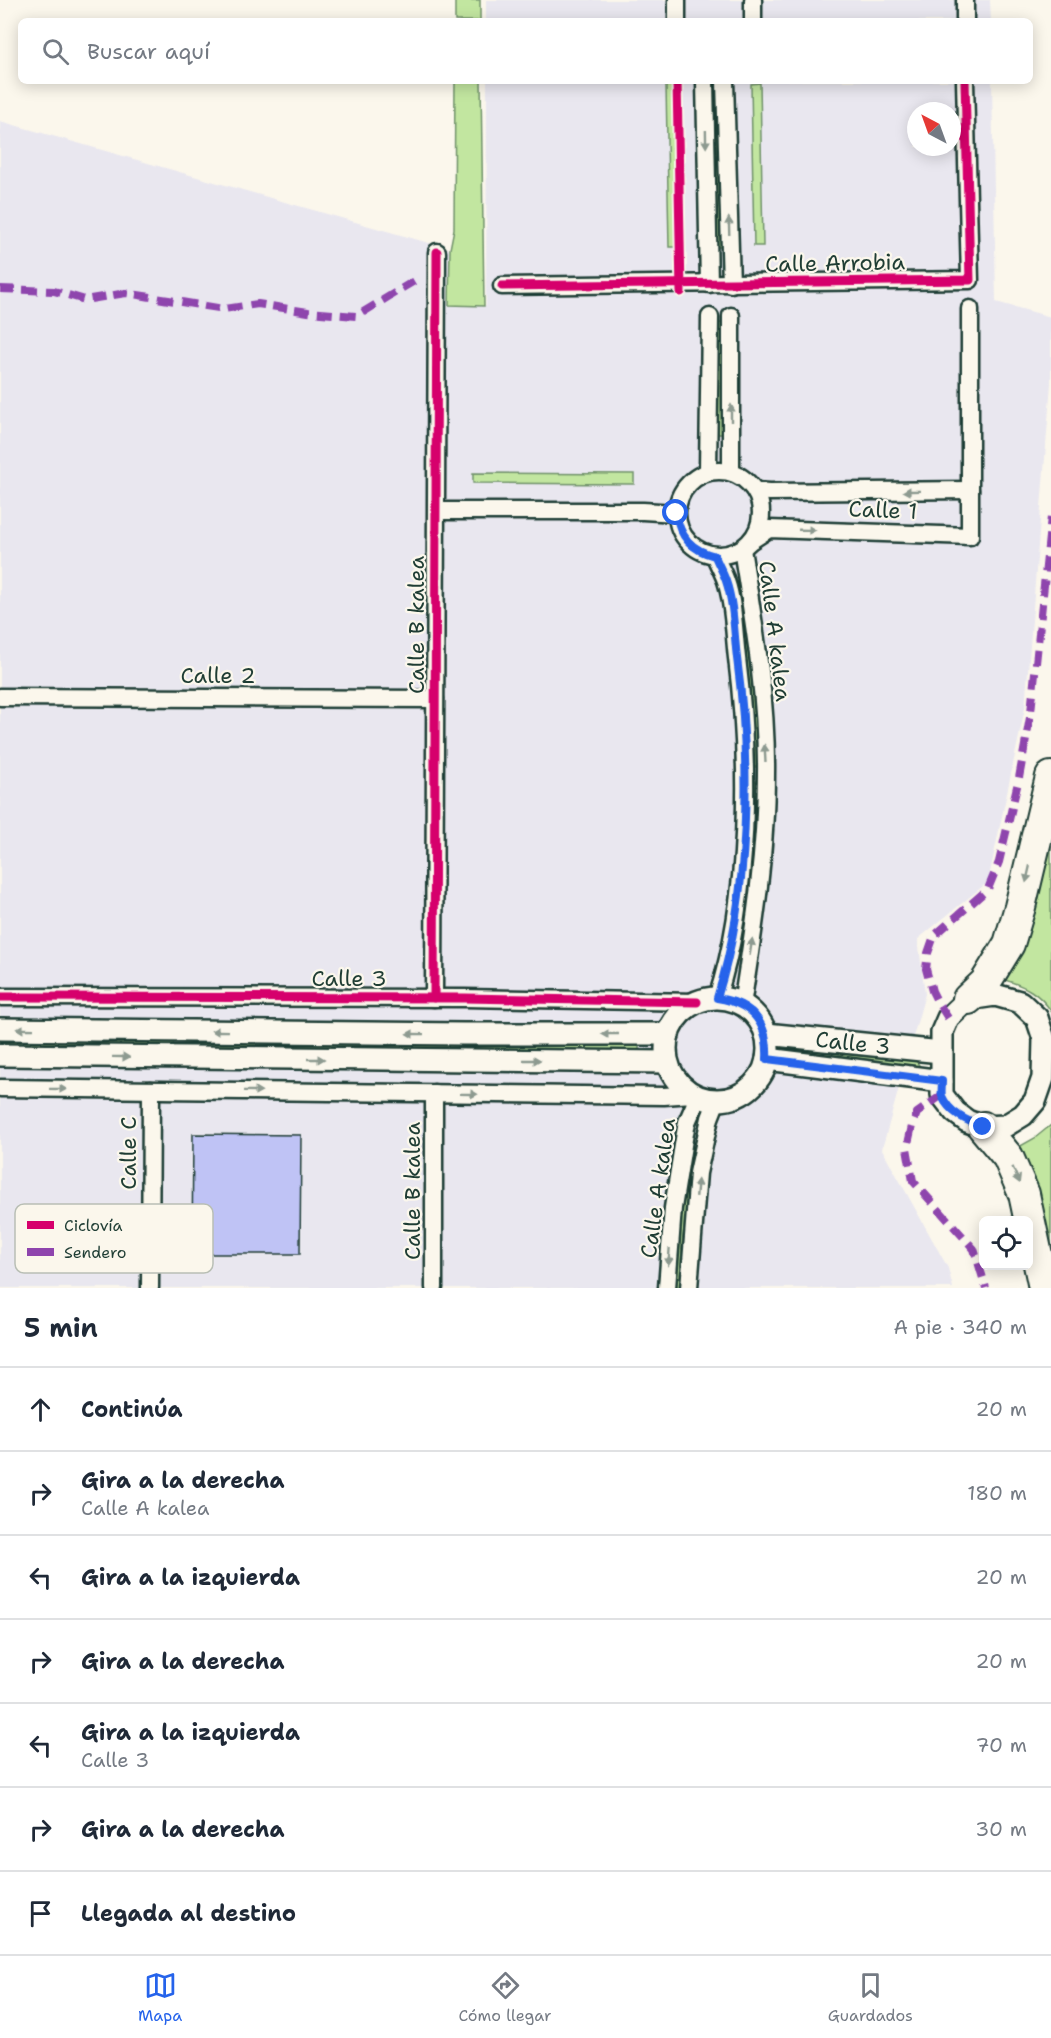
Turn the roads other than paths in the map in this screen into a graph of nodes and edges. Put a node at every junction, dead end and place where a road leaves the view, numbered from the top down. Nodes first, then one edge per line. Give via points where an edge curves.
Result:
1 (677, 0) edge
2 (753, 0) edge
3 (964, 0) edge
4 (677, 18) edge
5 (753, 18) edge
6 (965, 18) edge
7 (705, 84) edge
8 (725, 84) edge
9 (965, 84) edge
10 (436, 252) dead end
11 (709, 284) junction
12 (731, 284) junction
13 (502, 286) dead end
14 (970, 309) dead end
15 (731, 316) dead end
16 (710, 317) dead end
17 (708, 471) junction
18 (731, 472) junction
19 (970, 490) junction
20 (755, 491) junction
21 (437, 511) junction
22 (676, 513) junction
23 (747, 544) junction
24 (715, 556) junction
25 (0, 697) edge
26 (435, 699) junction
27 (1051, 777) edge
28 (0, 997) edge
29 (434, 998) junction
30 (968, 999) junction
31 (707, 1000) junction
32 (742, 1005) junction
33 (0, 1029) edge
34 (668, 1034) junction
35 (766, 1034) junction
36 (1047, 1039) edge
37 (941, 1052) junction
38 (0, 1055) edge
39 (767, 1059) junction
40 (667, 1062) junction
41 (1047, 1079) edge
42 (942, 1081) junction
43 (0, 1088) edge
44 (151, 1090) junction
45 (435, 1093) junction
46 (702, 1097) junction
47 (983, 1127) junction
48 (150, 1204) edge
49 (150, 1273) edge
50 (150, 1288) edge
51 (434, 1288) edge
52 (667, 1288) edge
53 (689, 1288) edge
54 (1044, 1288) edge

1 - 4 street
2 - 5 street
3 - 6 street
7 -> 11 street
12 -> 8 street
9 - 12 street, Calle Arrobia via 970,280
10 - 21 street, Calle B kalea
11 - 12 street, Calle Arrobia
11 - 13 street, Calle Arrobia
14 - 19 street, Calle 1
18 -> 15 street
16 - 17 street
17 - 18 street
17 - 22 street via 685,487
18 - 20 street
19 -> 20 street, Calle 1
23 -> 19 street, Calle 1 via 770,529 970,536
20 - 23 street via 761,516 758,529
21 - 22 street
21 - 26 street, Calle B kalea
22 - 24 street via 683,537 702,553
23 - 24 street via 729,554
32 -> 23 street, Calle A kalea via 759,900 766,774 761,676
24 - 31 street, Calle A kalea via 726,583 733,624 746,774 741,877 727,966
25 - 26 street, Calle 2
26 - 29 street, Calle B kalea
27 -> 30 highway via 1009,944 985,982
28 - 29 street, Calle 3
29 - 31 street, Calle 3
30 - 36 street via 994,995 1020,1002 1038,1018
30 - 37 street via 948,1018 942,1032
31 - 32 street via 730,1000
31 - 34 street via 685,1010
32 - 35 street via 753,1012
34 -> 33 street
34 - 40 street
35 - 37 street, Calle 3
35 - 39 street
36 - 41 street
37 - 42 street
38 -> 40 street
39 - 42 street, Calle 3
39 - 46 street via 762,1073 741,1094 727,1099
40 - 46 street via 681,1086
41 - 47 street via 1023,1115 1005,1126
42 - 47 street via 942,1095 955,1112
43 -> 44 street
44 -> 45 street
44 - 48 street, Calle C
45 -> 46 street
45 - 51 street, Calle B kalea
46 -> 52 street, Calle A kalea via 687,1122 673,1208
53 -> 46 street, Calle A kalea via 698,1173 710,1118
47 -> 54 highway via 1008,1157 1024,1194
49 - 50 street, Calle C

